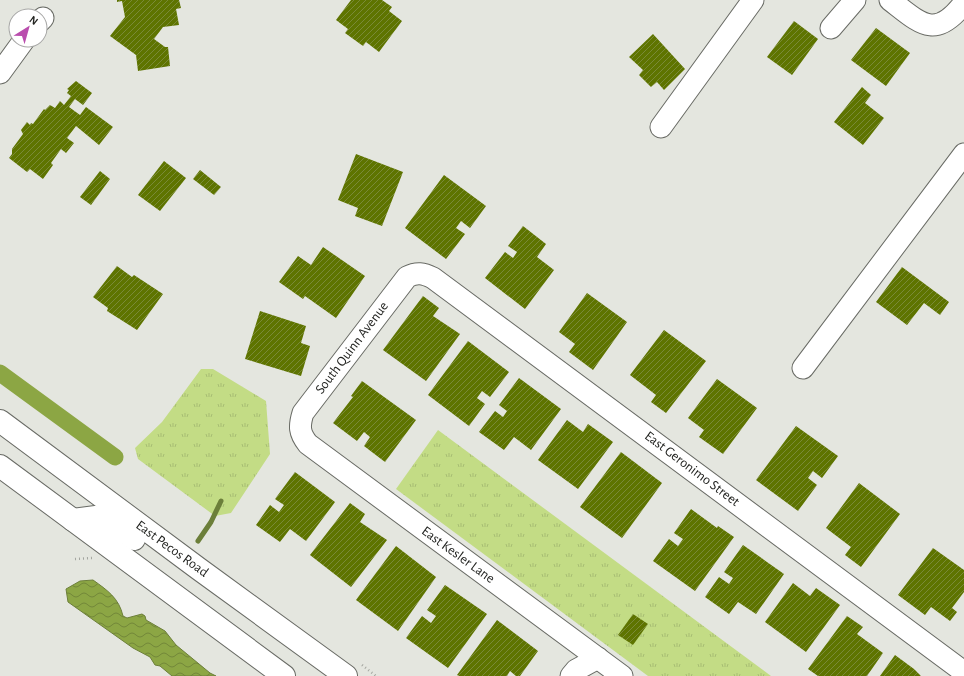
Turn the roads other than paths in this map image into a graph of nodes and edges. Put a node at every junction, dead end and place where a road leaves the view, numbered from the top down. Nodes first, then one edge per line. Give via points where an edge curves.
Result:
1 (753, 0) edge
2 (855, 0) edge
3 (890, 0) edge
4 (964, 3) edge
5 (831, 28) dead end
6 (18, 48) edge
7 (0, 73) edge
8 (661, 126) dead end
9 (964, 154) edge
10 (416, 273) joint
11 (803, 368) dead end
12 (0, 421) edge
13 (300, 430) joint
14 (0, 466) edge
15 (73, 520) junction
16 (199, 569) junction
17 (596, 667) edge
18 (964, 672) edge
19 (284, 676) edge
20 (346, 676) edge
21 (571, 676) edge
22 (622, 676) edge

1 - 8 street
2 - 5 street
3 - 4 street via 921,24 934,25 946,23
6 - 7 street
9 - 11 street
10 - 13 street, South Quinn Avenue via 400,284 303,413
10 - 18 street, East Geronimo Street via 433,278
12 - 16 main road, East Pecos Road
13 - 17 street, East Kesler Lane via 308,444
14 - 15 main road
15 - 16 main road via 96,517 110,522 160,559
15 - 19 main road
16 - 20 main road, East Pecos Road
17 - 21 street via 576,670
17 - 22 street, East Kesler Lane

